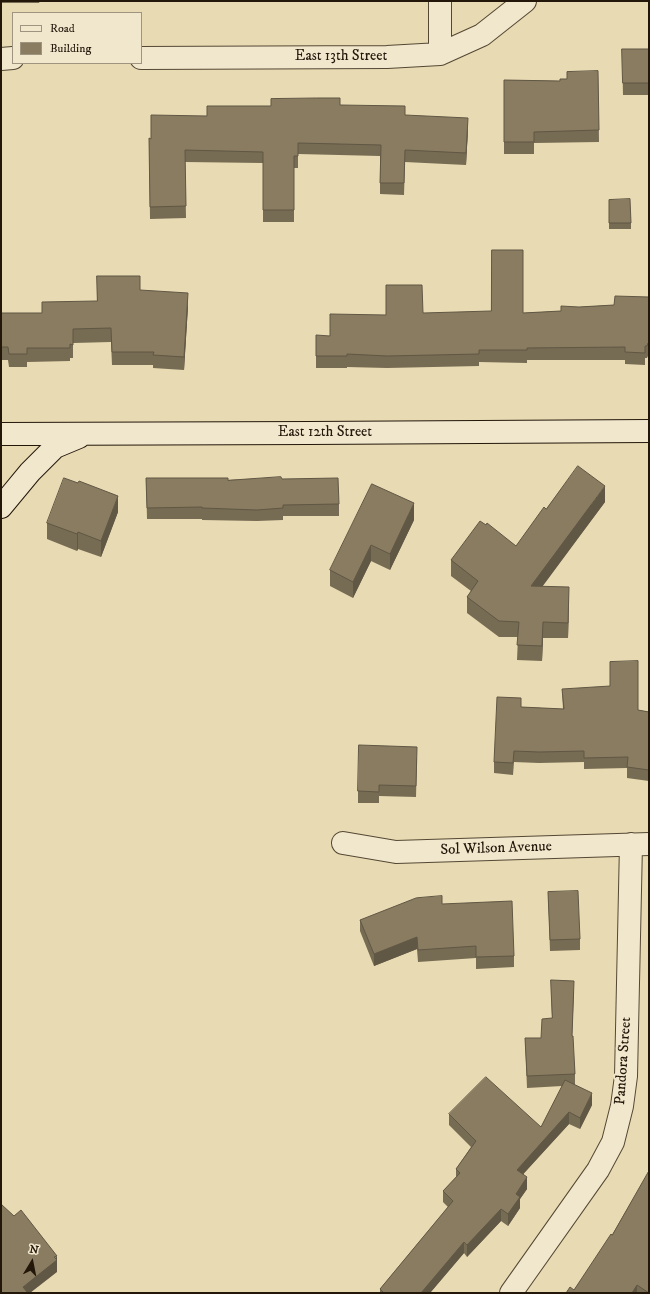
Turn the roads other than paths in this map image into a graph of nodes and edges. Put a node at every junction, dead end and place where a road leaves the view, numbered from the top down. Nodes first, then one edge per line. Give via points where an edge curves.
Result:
1 (440, 1) edge
2 (525, 1) edge
3 (440, 54) junction
4 (1, 58) edge
5 (12, 58) edge
6 (142, 58) edge
7 (649, 431) edge
8 (1, 434) edge
9 (86, 434) junction
10 (1, 507) edge
11 (343, 843) dead end
12 (640, 844) edge
13 (512, 1293) edge

1 - 3 street
2 - 3 street, East 13th Street via 482,35
3 - 6 street, East 13th Street via 387,57
4 - 5 street
7 - 9 street, East 12th Street
8 - 9 street, East 12th Street
9 - 10 street via 55,447
11 - 12 street, Sol Wilson Avenue via 396,852
12 - 13 street, Pandora Street via 626,1076 622,1106 614,1135 598,1170

